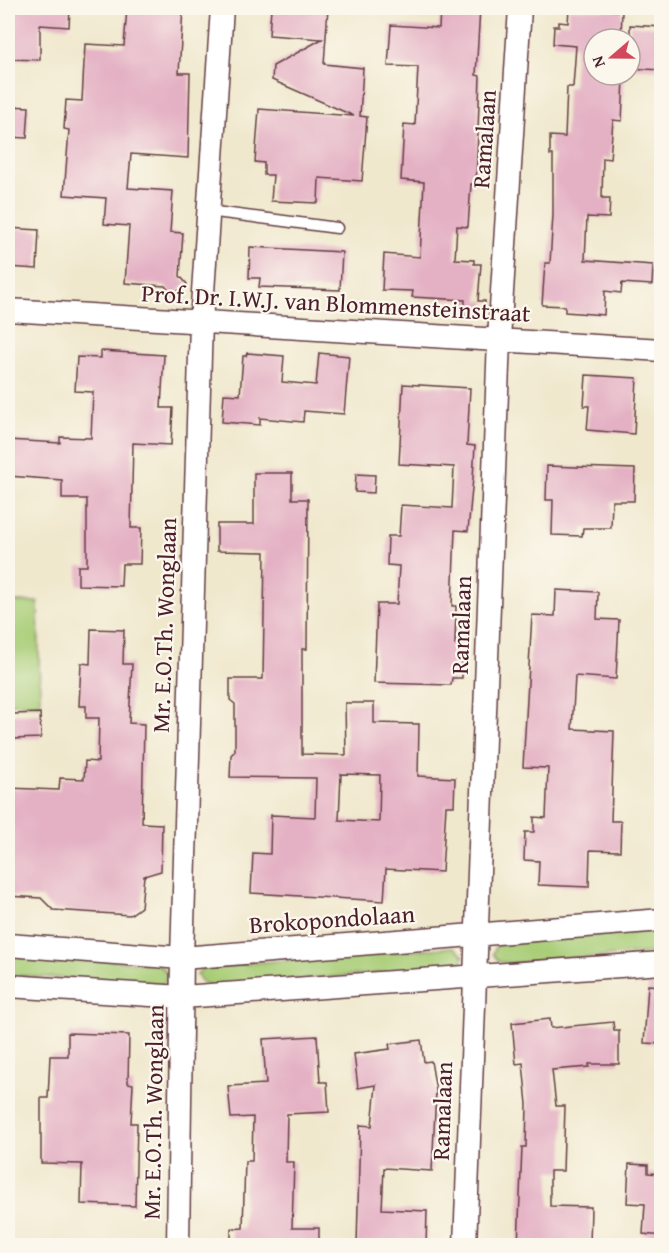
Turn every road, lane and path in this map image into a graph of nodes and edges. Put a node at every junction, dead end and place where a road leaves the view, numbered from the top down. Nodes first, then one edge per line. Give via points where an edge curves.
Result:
1 (222, 8) edge
2 (520, 8) edge
3 (208, 211) junction
4 (337, 228) dead end
5 (8, 310) edge
6 (201, 322) junction
7 (499, 339) junction
8 (662, 350) edge
9 (662, 920) edge
10 (475, 936) junction
11 (8, 945) edge
12 (182, 958) junction
13 (662, 963) edge
14 (473, 978) junction
15 (8, 986) edge
16 (182, 997) junction
17 (178, 1245) edge
18 (465, 1245) edge

1 - 3 street, Mr. E.O.Th. Wonglaan
2 - 7 street, Ramalaan
3 - 4 lane
3 - 6 street, Mr. E.O.Th. Wonglaan
5 - 6 street, Prof. Dr. I.W.J. van Blommensteinstraat
6 - 7 street, Prof. Dr. I.W.J. van Blommensteinstraat
6 - 12 street, Mr. E.O.Th. Wonglaan
7 - 8 street, Prof. Dr. I.W.J. van Blommensteinstraat
7 - 10 street, Ramalaan
9 - 10 street, Brokopondolaan
10 - 12 street, Brokopondolaan
10 - 14 street, Ramalaan
11 - 12 street, Brokopondolaan
12 - 16 street, Mr. E.O.Th. Wonglaan
13 - 14 street
14 - 16 street
14 - 18 street, Ramalaan
15 - 16 street
16 - 17 street, Mr. E.O.Th. Wonglaan

